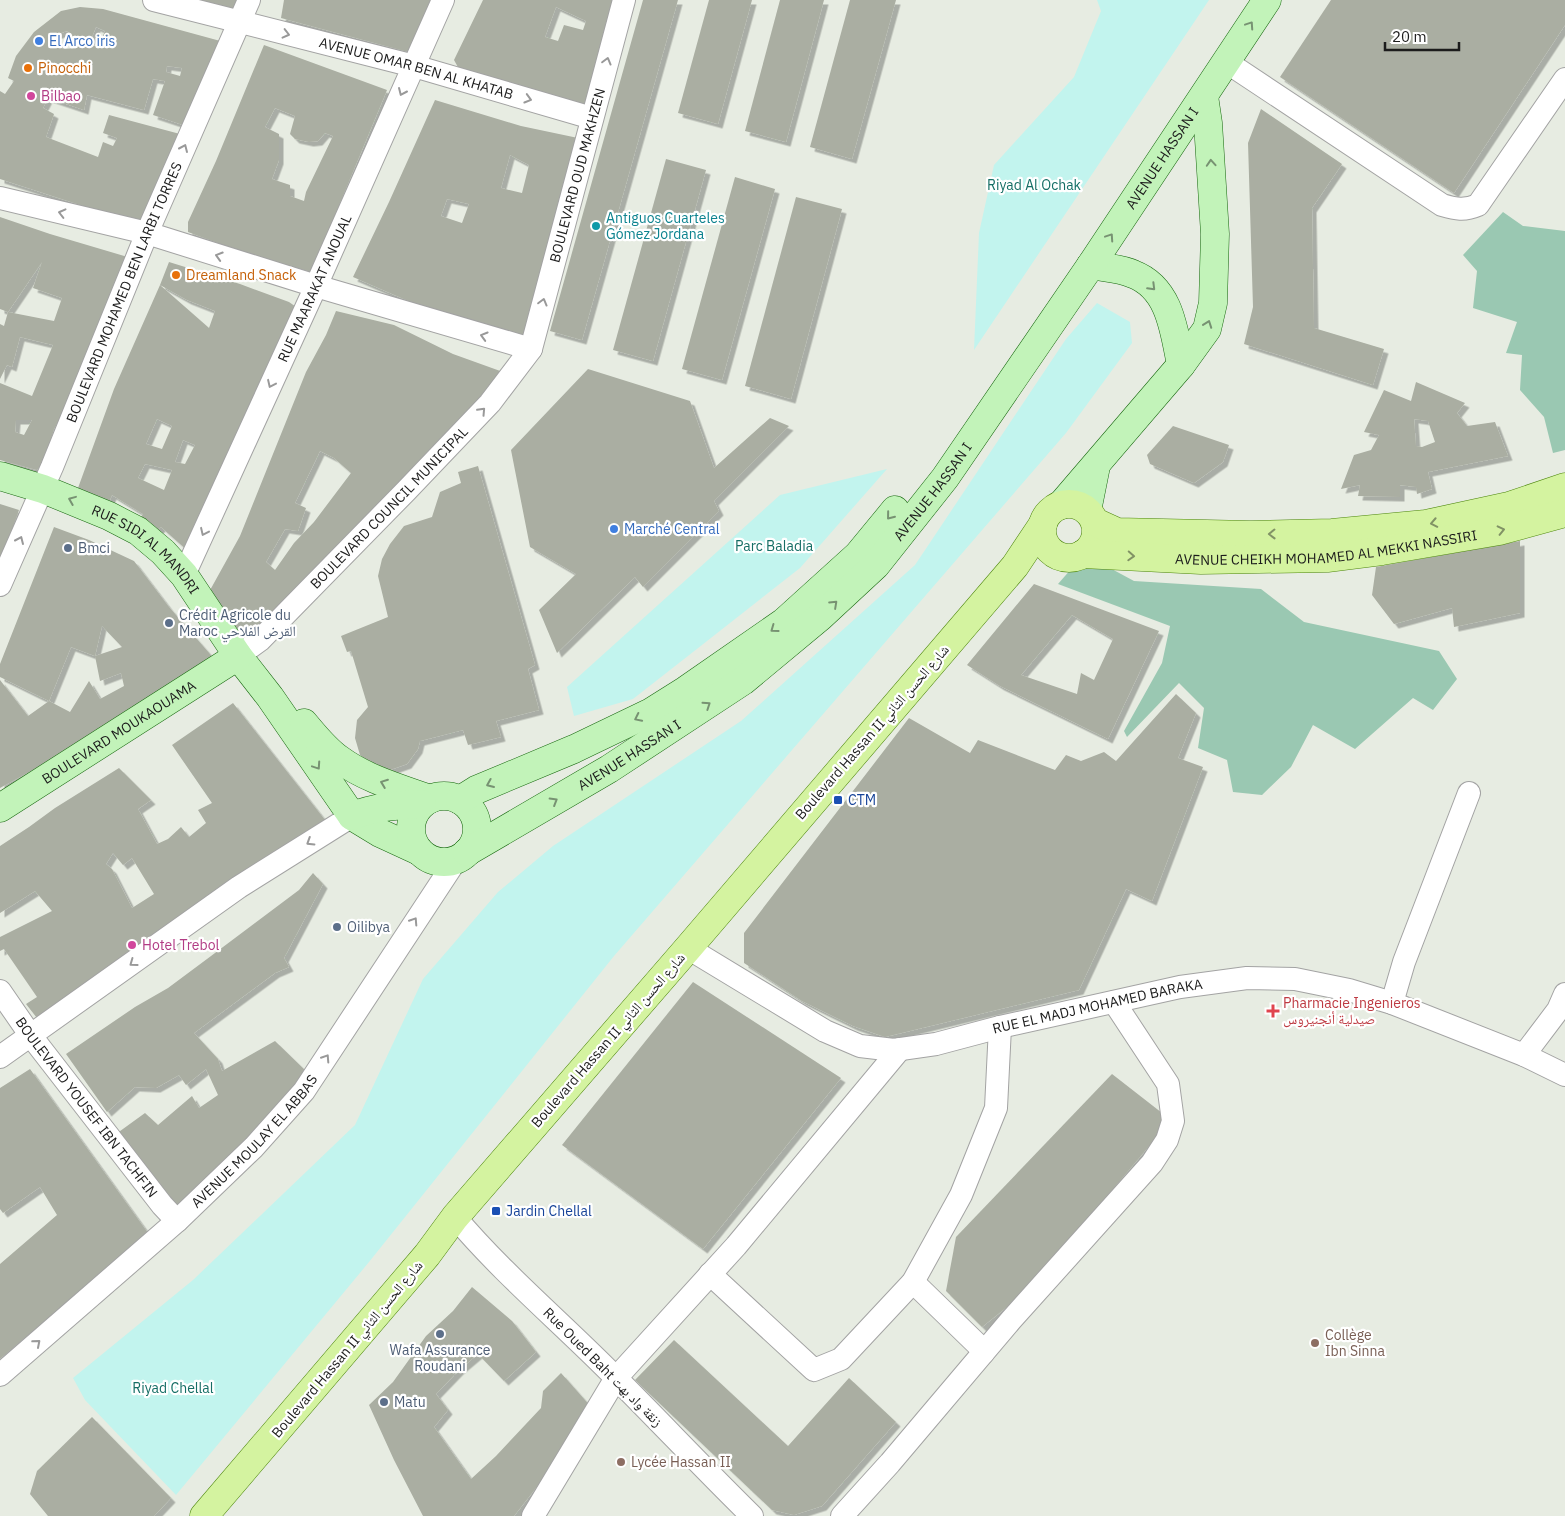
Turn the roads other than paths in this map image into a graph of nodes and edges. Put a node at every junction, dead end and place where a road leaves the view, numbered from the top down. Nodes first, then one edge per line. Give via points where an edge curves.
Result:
1 (154, 0) edge
2 (248, 0) edge
3 (443, 0) edge
4 (624, 0) edge
5 (1245, 0) edge
6 (1267, 0) edge
7 (239, 21) junction
8 (1226, 61) junction
9 (414, 66) junction
10 (1565, 79) edge
11 (1204, 96) junction
12 (592, 118) junction
13 (0, 198) edge
14 (147, 234) junction
15 (1091, 265) junction
16 (316, 286) junction
17 (531, 349) junction
18 (1181, 364) junction
19 (1098, 460) junction
20 (0, 476) edge
21 (1565, 487) edge
22 (43, 489) junction
23 (1565, 513) edge
24 (1052, 515) junction
25 (1091, 516) junction
26 (1073, 556) junction
27 (1014, 566) junction
28 (184, 575) junction
29 (0, 584) edge
30 (238, 656) junction
31 (270, 697) junction
32 (1469, 793) dead end
33 (460, 800) junction
34 (426, 801) junction
35 (0, 808) edge
36 (352, 816) junction
37 (419, 851) junction
38 (461, 856) junction
39 (688, 948) junction
40 (0, 991) edge
41 (1565, 994) edge
42 (1114, 1002) junction
43 (1392, 1004) junction
44 (1000, 1028) junction
45 (31, 1036) junction
46 (900, 1049) junction
47 (1524, 1055) junction
48 (0, 1057) edge
49 (1565, 1075) edge
50 (455, 1217) junction
51 (177, 1221) junction
52 (710, 1274) junction
53 (914, 1282) junction
54 (983, 1353) junction
55 (0, 1375) edge
56 (616, 1378) junction
57 (204, 1516) edge
58 (533, 1516) edge
59 (752, 1516) edge
60 (842, 1516) edge

1 - 7 street, AVENUE OMAR BEN AL KHATAB
2 - 7 street, BOULEVARD MOHAMED BEN LARBI TORRES
3 - 9 street, RUE MAARAKAT ANOUAL
12 -> 4 street, BOULEVARD OUD MAKHZEN
5 -> 33 main road, AVENUE HASSAN I via 1007,359 928,470 858,555 784,622 651,712
8 -> 6 main road, AVENUE HASSAN I
7 -> 9 street, AVENUE OMAR BEN AL KHATAB
14 -> 7 street, BOULEVARD MOHAMED BEN LARBI TORRES
8 - 10 street via 1442,205 1457,209 1478,205
8 - 11 main road, AVENUE HASSAN I
9 -> 12 street, AVENUE OMAR BEN AL KHATAB
9 -> 16 street, RUE MAARAKAT ANOUAL
15 -> 11 main road, AVENUE HASSAN I
18 -> 11 main road, Boulevard Hassan II شارع الحسن الثاني via 1207,329 1213,303 1215,234
17 -> 12 street, BOULEVARD OUD MAKHZEN
14 -> 13 street
16 -> 14 street
14 - 22 street, BOULEVARD MOHAMED BEN LARBI TORRES
15 -> 18 main road via 1131,273 1152,285 1173,322
38 -> 15 main road, AVENUE HASSAN I via 609,769 743,681 876,565 945,478
17 -> 16 street
16 -> 28 street, RUE MAARAKAT ANOUAL
30 -> 17 street, BOULEVARD COUNCIL MUNICIPAL via 260,640 406,492 490,403
18 - 19 main road, Boulevard Hassan II شارع الحسن الثاني
19 - 24 main road, Boulevard Hassan II شارع الحسن الثاني
19 - 25 main road, Boulevard Hassan II شارع الحسن الثاني
20 - 22 main road, RUE SIDI AL MANDRI
21 -> 25 main road, AVENUE CHEIKH MOHAMED AL MEKKI NASSIRI via 1509,506 1443,521 1341,532 1117,532
28 -> 22 main road, RUE SIDI AL MANDRI via 138,531
29 -> 22 street, BOULEVARD MOHAMED BEN LARBI TORRES
26 -> 23 main road, AVENUE CHEIKH MOHAMED AL MEKKI NASSIRI via 1201,560 1327,558 1499,531
24 - 25 main road via 1076,505
24 - 26 main road via 1043,537 1049,549
24 - 27 main road, Boulevard Hassan II شارع الحسن الثاني
25 - 26 main road via 1095,537 1092,546
26 - 27 main road
27 - 39 main road, Boulevard Hassan II شارع الحسن الثاني
28 - 30 main road, RUE SIDI AL MANDRI
30 - 31 main road, RUE SIDI AL MANDRI
30 - 35 main road, BOULEVARD MOUKAOUAMA
34 -> 31 main road, RUE SIDI AL MANDRI via 355,770 323,745 286,704
31 -> 36 main road, RUE SIDI AL MANDRI
32 - 43 street via 1404,962
33 - 34 main road via 440,796
33 - 38 main road via 470,808 477,830 474,842
34 - 36 main road via 371,809
34 - 37 main road via 415,812 412,822 411,832
36 - 37 main road, RUE SIDI AL MANDRI
36 -> 45 street via 239,887
37 - 38 main road via 436,861 446,862
51 -> 38 street, AVENUE MOULAY EL ABBAS via 254,1148 304,1091
39 - 46 street, RUE EL MADJ MOHAMED BARAKA via 825,1031 860,1046
39 - 50 main road, Boulevard Hassan II شارع الحسن الثاني
40 - 45 street, BOULEVARD YOUSEF IBN TACHFIN
41 - 47 street via 1558,1010
42 - 43 street, RUE EL MADJ MOHAMED BARAKA via 1180,987 1248,978 1296,979 1349,990
42 - 44 street, RUE EL MADJ MOHAMED BARAKA
42 - 54 street via 1168,1084 1173,1121 1167,1140 1152,1163
43 - 47 street, RUE EL MADJ MOHAMED BARAKA
44 - 46 street, RUE EL MADJ MOHAMED BARAKA via 936,1044
44 - 53 street via 996,1108 961,1195
45 - 48 street
45 - 51 street, BOULEVARD YOUSEF IBN TACHFIN
46 - 52 street
47 - 49 street, RUE EL MADJ MOHAMED BARAKA
50 - 56 street, Rue Oued Baht زنقة واد بهت via 478,1244
50 - 57 main road, Boulevard Hassan II شارع الحسن الثاني via 427,1255
55 -> 51 street, AVENUE MOULAY EL ABBAS
52 - 53 street via 814,1370 841,1359
52 - 56 street
53 - 54 street
54 - 60 street
56 - 58 street
56 - 59 street, Rue Oued Baht زنقة واد بهت

